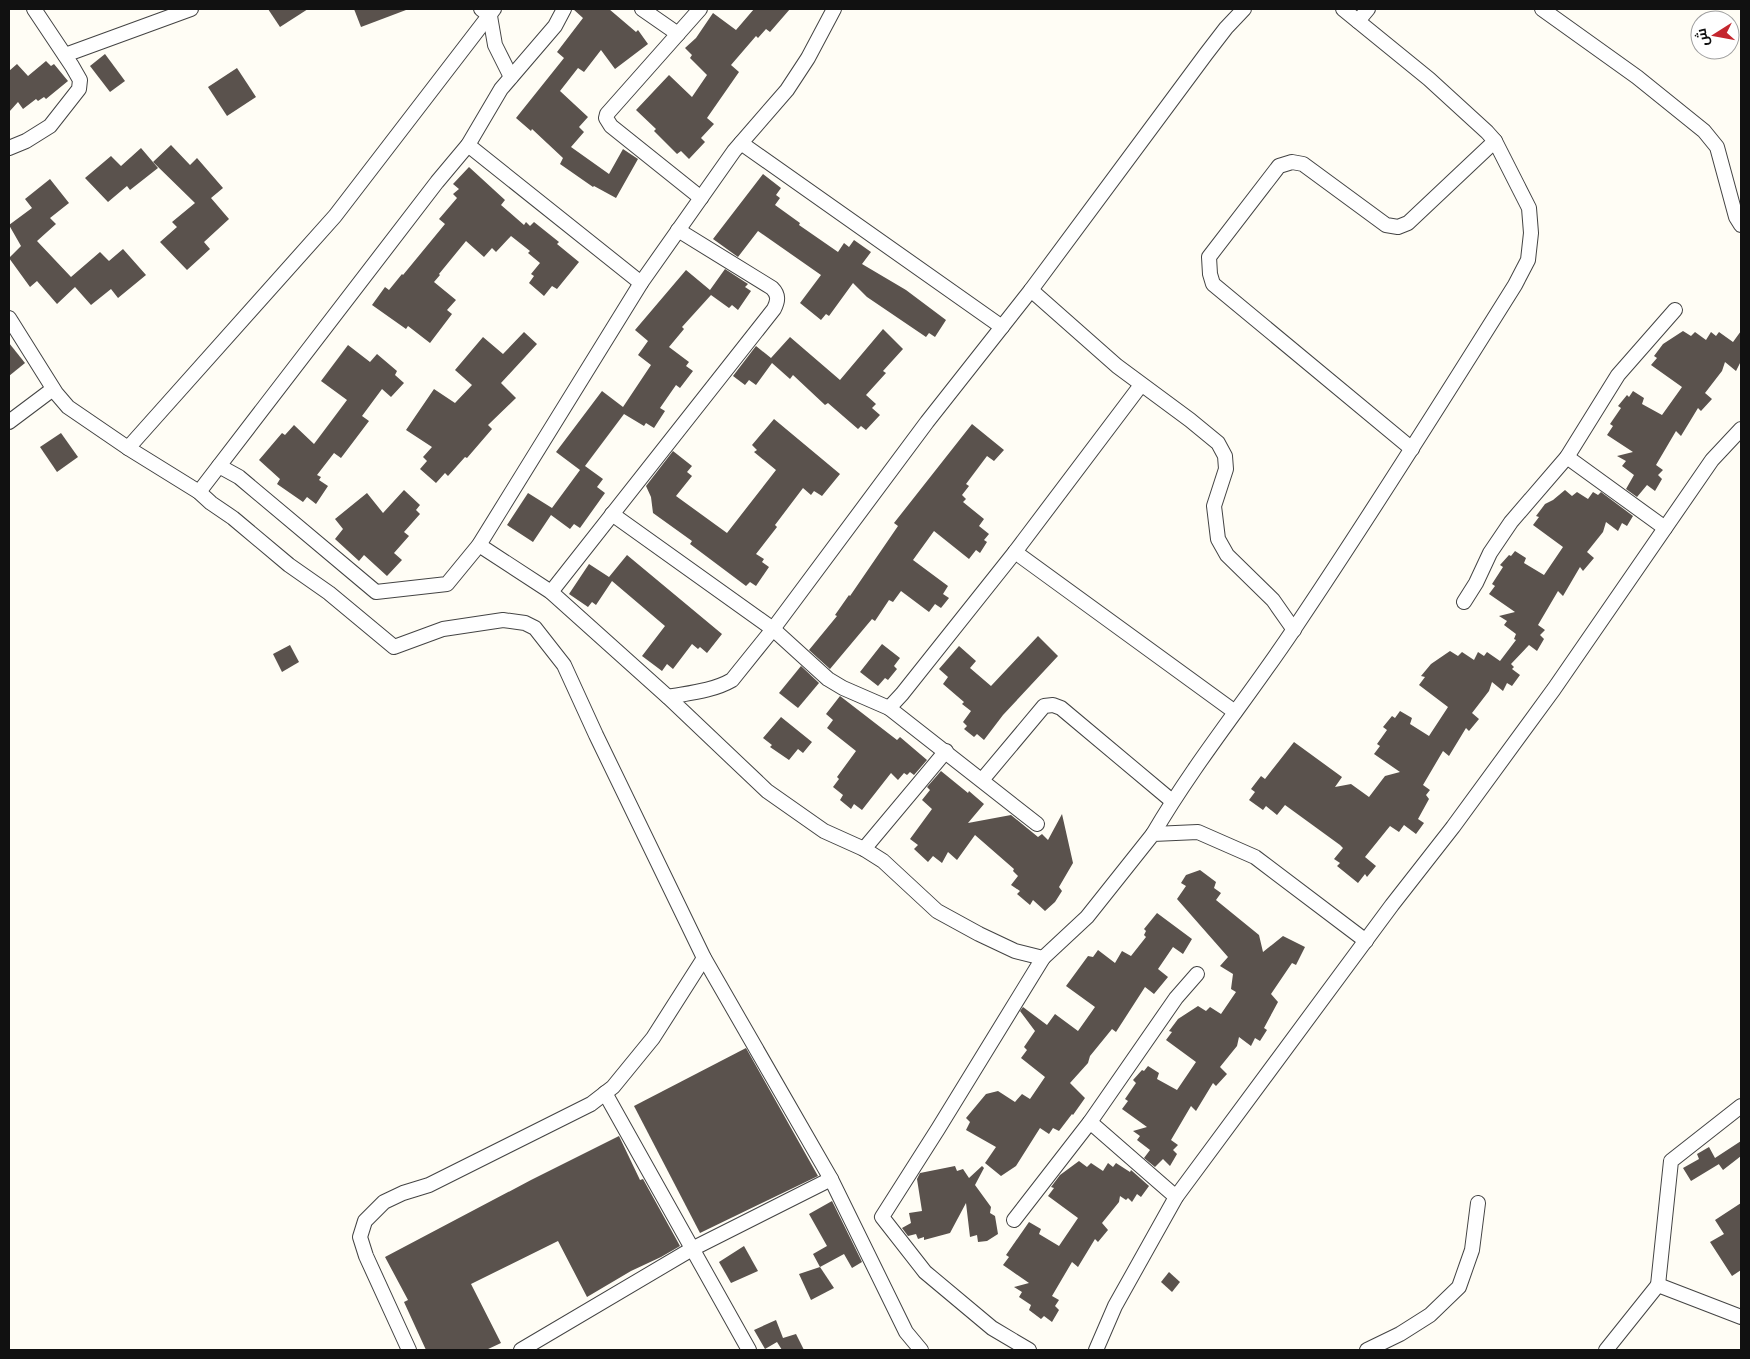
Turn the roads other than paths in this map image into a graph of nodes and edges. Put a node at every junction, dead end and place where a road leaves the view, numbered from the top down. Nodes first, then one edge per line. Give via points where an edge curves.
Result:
1 (34, 9) edge
2 (190, 9) edge
3 (564, 9) edge
4 (642, 9) edge
5 (700, 9) edge
6 (834, 9) edge
7 (1244, 9) edge
8 (1344, 9) edge
9 (1368, 9) edge
10 (1542, 9) edge
11 (488, 11) edge
12 (1358, 21) junction
13 (678, 34) junction
14 (65, 55) junction
15 (511, 78) junction
16 (1495, 141) junction
17 (741, 143) junction
18 (468, 144) junction
19 (9, 148) edge
20 (701, 198) junction
21 (1741, 225) edge
22 (678, 230) junction
23 (640, 284) junction
24 (1031, 290) junction
25 (1675, 310) dead end
26 (9, 318) edge
27 (1002, 327) junction
28 (1141, 384) junction
29 (53, 388) junction
30 (9, 422) edge
31 (1741, 428) edge
32 (128, 448) junction
33 (1412, 449) junction
34 (1567, 456) junction
35 (219, 466) junction
36 (199, 492) junction
37 (612, 514) junction
38 (1665, 528) junction
39 (479, 545) junction
40 (1015, 552) junction
41 (550, 592) junction
42 (1464, 602) dead end
43 (773, 629) junction
44 (1294, 630) junction
45 (668, 697) junction
46 (889, 708) junction
47 (1235, 712) junction
48 (946, 751) junction
49 (982, 780) junction
50 (1172, 801) junction
51 (1037, 824) dead end
52 (1153, 834) junction
53 (864, 849) junction
54 (1366, 941) junction
55 (704, 958) junction
56 (1043, 958) junction
57 (1197, 974) dead end
58 (605, 1093) junction
59 (1741, 1106) edge
60 (1090, 1122) junction
61 (831, 1179) junction
62 (1176, 1198) junction
63 (1478, 1204) dead end
64 (1014, 1220) dead end
65 (692, 1249) junction
66 (1658, 1285) junction
67 (1741, 1317) edge
68 (409, 1350) edge
69 (521, 1350) edge
70 (749, 1350) edge
71 (921, 1350) edge
72 (1029, 1350) edge
73 (1096, 1350) edge
74 (1367, 1350) edge
75 (1606, 1350) edge

1 - 14 street
2 - 14 street
3 - 15 street via 555,26
4 - 13 street
5 - 13 street
6 - 17 street via 787,90
7 - 24 street via 1206,54
8 - 12 street
9 - 12 street
10 - 21 street via 1637,77 1704,131 1717,147
11 - 15 street via 496,45
11 - 32 street via 334,216
12 - 16 street via 1429,79
13 - 20 street via 606,118 611,126
14 - 19 street via 80,80 79,89 50,126
15 - 18 street
16 - 33 street via 1529,208 1528,260
16 - 33 street via 1408,223 1398,227 1386,224 1303,164 1292,162 1278,166 1210,257 1213,284
17 - 20 street
17 - 27 street
18 - 23 street
18 - 35 street
20 - 22 street
22 - 23 street
22 - 37 street via 772,288 778,301
23 - 39 street
24 - 27 street
24 - 28 street via 1088,342
25 - 34 street via 1618,375
26 - 29 street
27 - 43 street
28 - 40 street
28 - 44 street via 1218,443 1226,469 1214,506 1218,539 1228,555 1273,600
29 - 30 street
29 - 32 street via 68,407
31 - 38 street via 1712,460
32 - 36 street
33 - 44 street
34 - 38 street
34 - 42 street via 1511,522
35 - 36 street
35 - 39 street via 239,477 376,592 446,584
36 - 55 street via 394,647 443,629 503,620 535,628 564,665
37 - 41 street
37 - 43 street
38 - 54 street via 1554,689
39 - 41 street
40 - 46 street
40 - 47 street
41 - 45 street
43 - 45 street via 732,680 711,689
43 - 46 street via 828,679
44 - 47 street
45 - 53 street via 766,791 824,831
46 - 48 street
47 - 50 street
48 - 49 street
48 - 53 street
49 - 50 street via 1044,706 1053,705
49 - 51 street
50 - 52 street
52 - 54 street via 1198,832 1255,857
52 - 56 street via 1087,916
53 - 56 street via 883,861 938,911 1015,952
54 - 62 street
55 - 58 street via 653,1038
55 - 61 street
56 - 72 street via 882,1217 925,1272 992,1328
57 - 60 street via 1176,998
58 - 65 street
58 - 68 street via 592,1104 460,1170 384,1202 365,1221 360,1237 366,1256
59 - 66 street via 1671,1162
60 - 62 street
60 - 64 street
61 - 65 street
61 - 71 street via 906,1332
62 - 73 street via 1115,1306
63 - 74 street via 1472,1250 1459,1287 1430,1315
65 - 69 street
65 - 70 street
66 - 67 street
66 - 75 street

